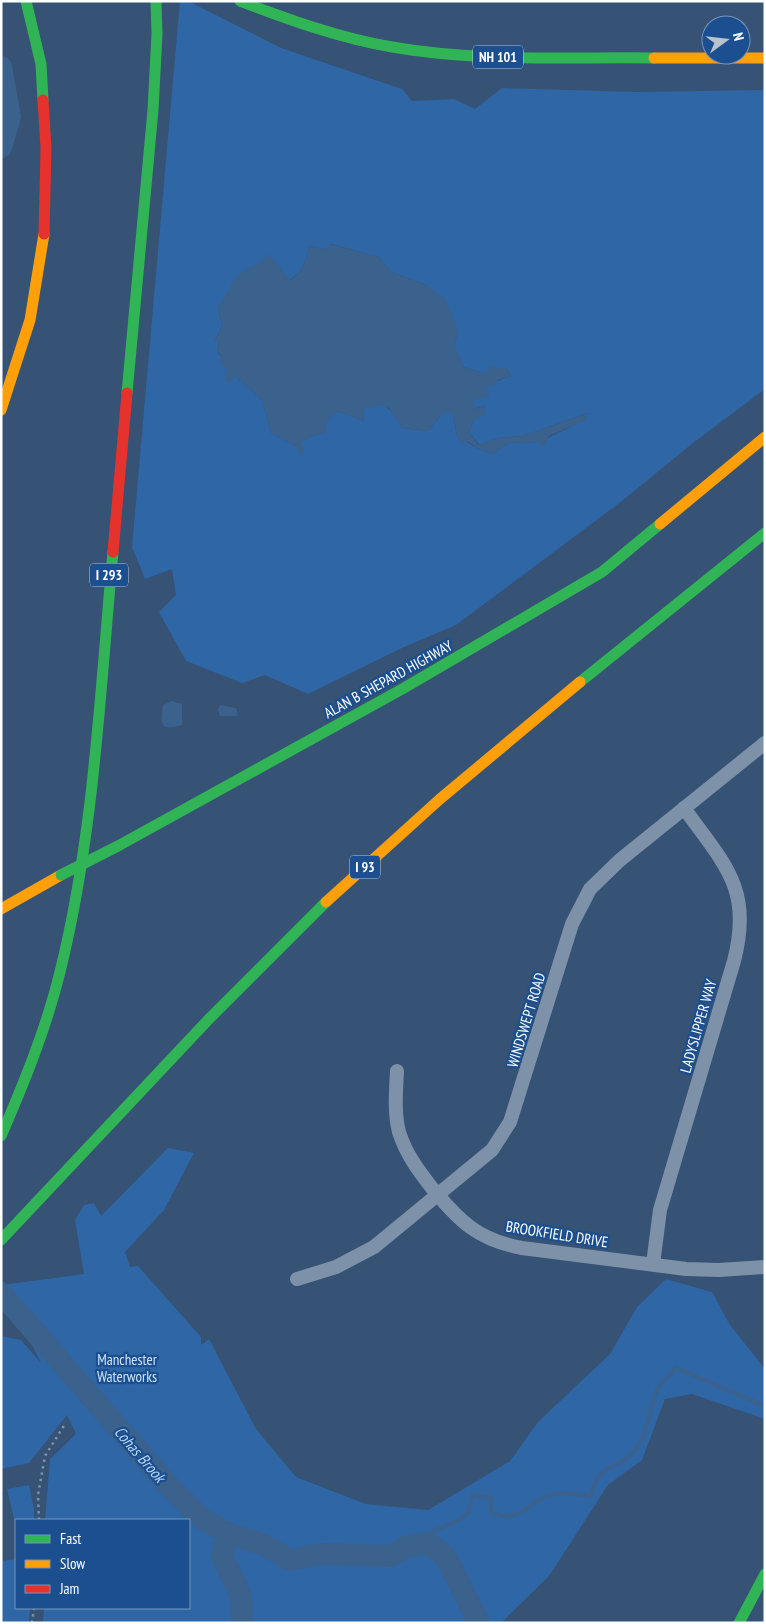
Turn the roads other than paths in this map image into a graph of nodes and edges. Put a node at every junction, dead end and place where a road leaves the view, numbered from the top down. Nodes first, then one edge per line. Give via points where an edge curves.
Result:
1 (26, 1) edge
2 (156, 1) edge
3 (240, 1) edge
4 (765, 58) edge
5 (1, 410) edge
6 (765, 437) edge
7 (765, 533) edge
8 (765, 743) edge
9 (684, 808) junction
10 (1, 909) edge
11 (397, 1071) dead end
12 (1, 1136) edge
13 (438, 1195) junction
14 (1, 1240) edge
15 (653, 1264) junction
16 (765, 1267) edge
17 (297, 1279) dead end
18 (765, 1574) edge
19 (739, 1623) edge

1 - 5 main road via 41,64 46,148 44,234 30,320
2 - 12 main road, I 293 via 153,110 82,864 71,933 49,1016 20,1097
3 - 4 main road, NH 101 via 321,31 391,47 433,52 505,57
6 - 10 main road, ALAN B SHEPARD HIGHWAY, bridge via 602,572 404,688
7 - 14 main road, I 93 via 471,773 336,893 234,993
8 - 9 street, WINDSWEPT ROAD
9 - 13 street, WINDSWEPT ROAD via 590,889 572,924 510,1122 492,1150
9 - 15 street, LADYSLIPPER WAY via 730,874 742,923 660,1210
11 - 13 street, BROOKFIELD DRIVE via 395,1105 399,1131 409,1156
13 - 15 street, BROOKFIELD DRIVE via 464,1224 506,1245
13 - 17 street, WINDSWEPT ROAD via 358,1257
15 - 16 street, BROOKFIELD DRIVE via 702,1270
18 - 19 main road

